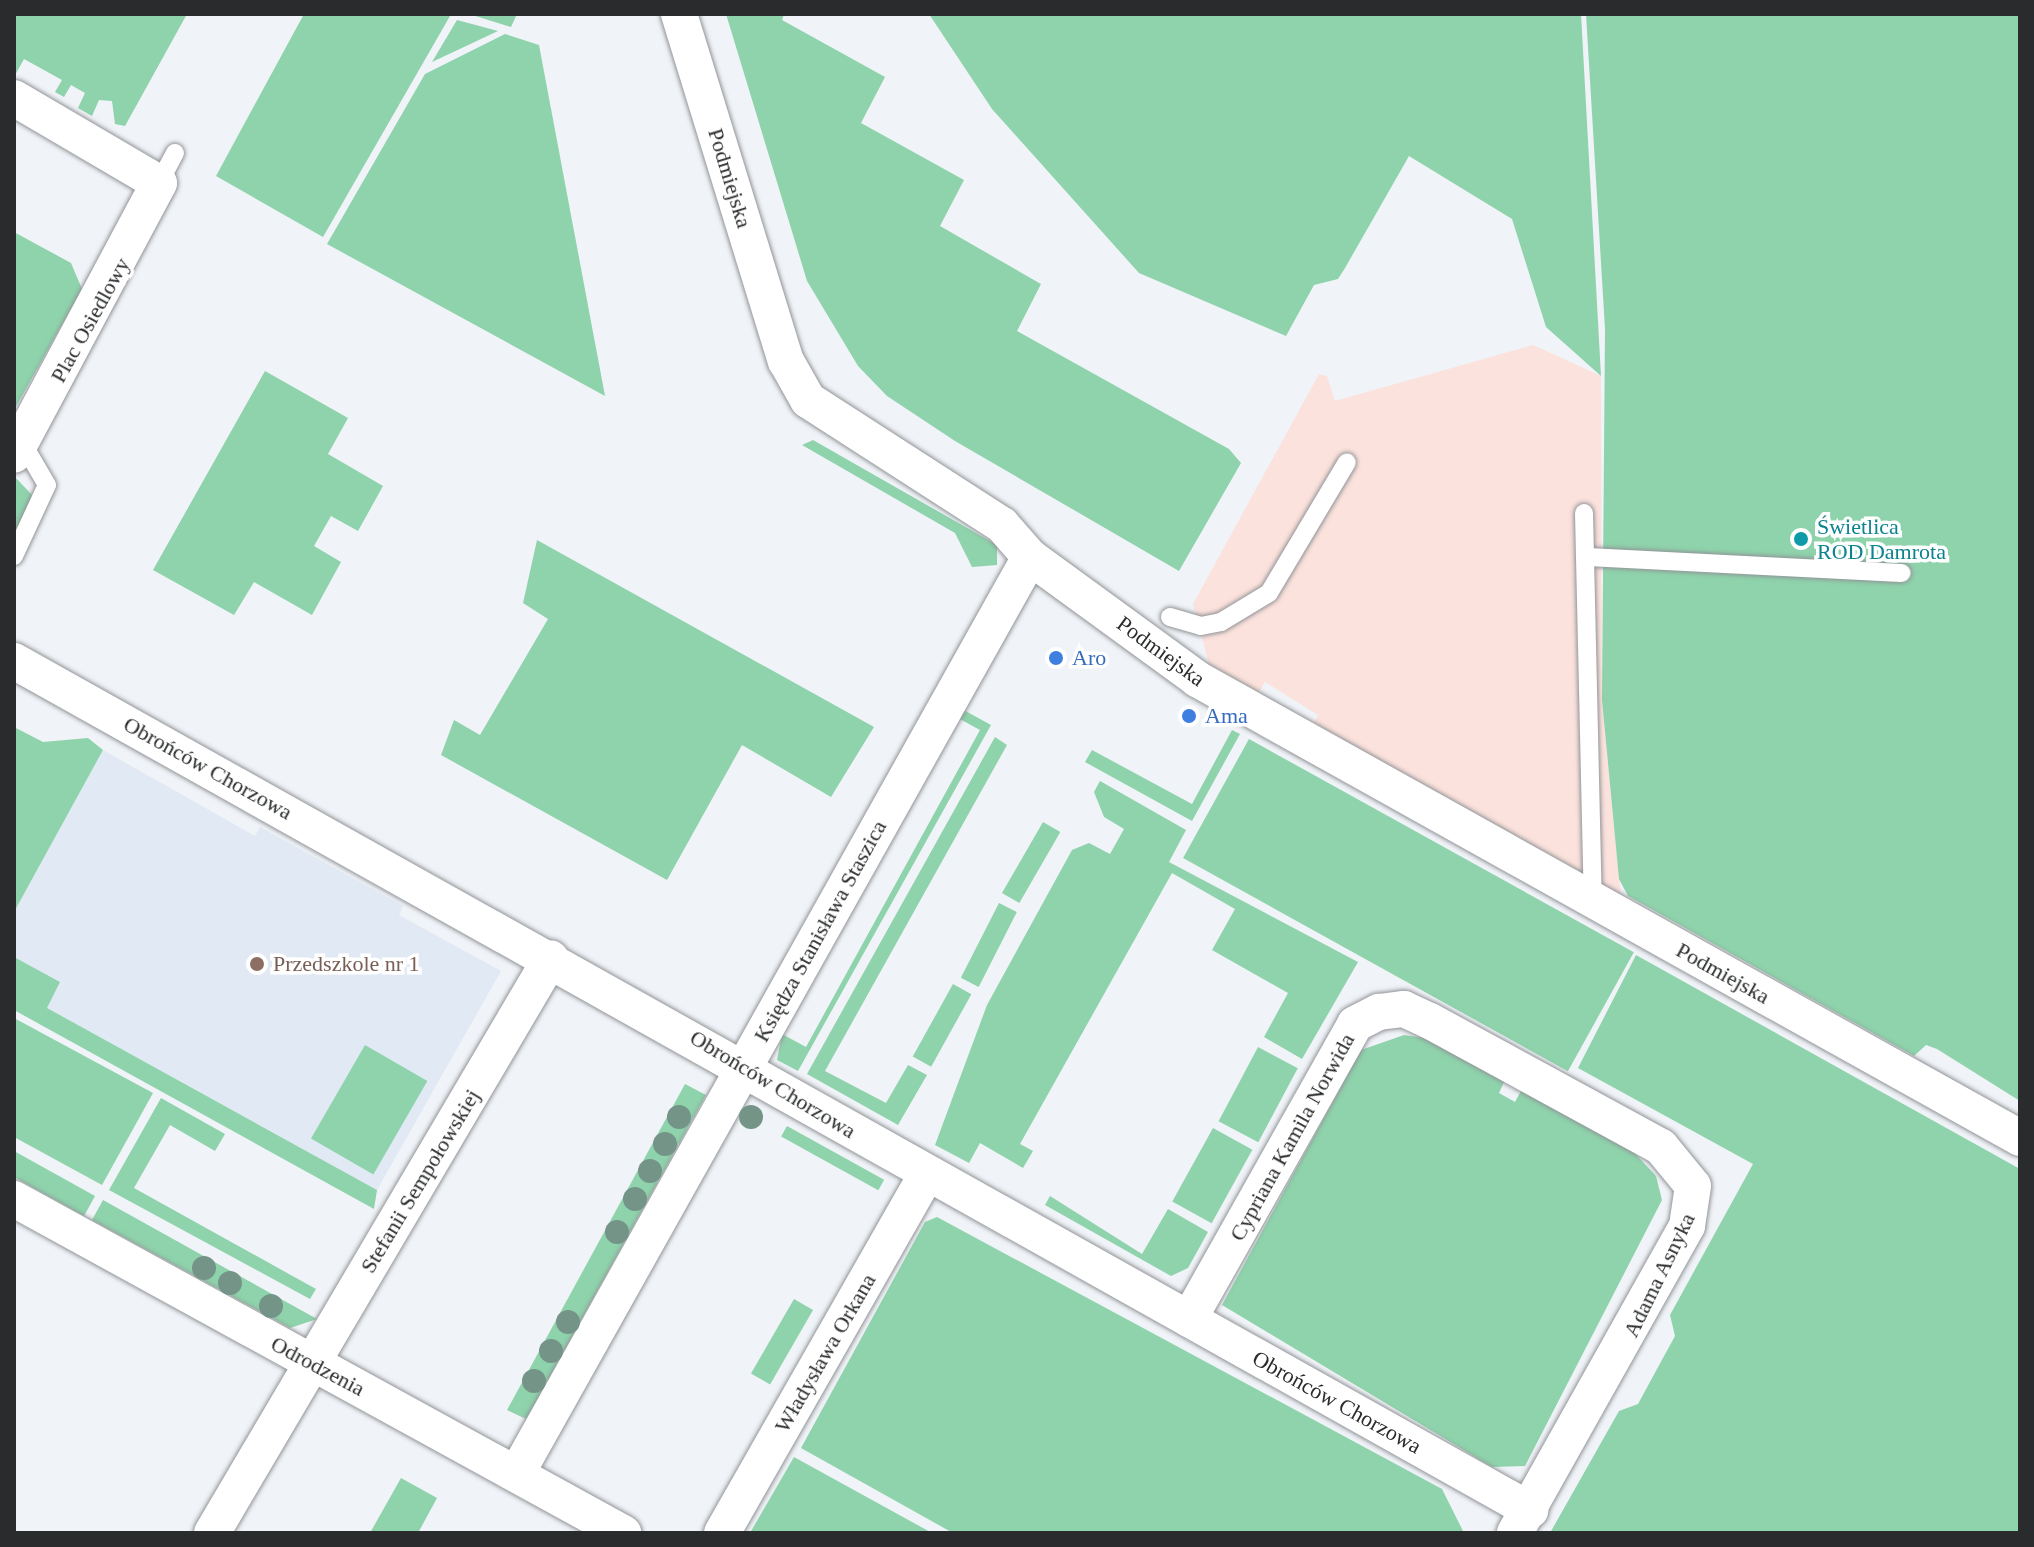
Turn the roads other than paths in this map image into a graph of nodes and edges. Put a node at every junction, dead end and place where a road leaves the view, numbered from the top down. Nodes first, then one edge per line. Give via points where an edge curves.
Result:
1 (679, 14) edge
2 (14, 98) edge
3 (19, 449) edge
4 (1347, 462) dead end
5 (1584, 513) dead end
6 (14, 556) edge
7 (1030, 557) junction
8 (1587, 557) junction
9 (1902, 573) dead end
10 (1170, 617) dead end
11 (14, 661) edge
12 (1593, 902) junction
13 (551, 958) junction
14 (1430, 1021) joint
15 (744, 1067) junction
16 (2020, 1138) edge
17 (927, 1173) junction
18 (14, 1199) edge
19 (1189, 1319) junction
20 (312, 1362) junction
21 (517, 1473) junction
22 (1523, 1521) edge
23 (212, 1533) edge
24 (623, 1533) edge
25 (722, 1533) edge

1 - 7 street, Podmiejska via 786,361 808,400 1002,525
2 - 3 street, Plac Osiedlowy via 167,168
3 - 6 lane via 47,485
4 - 10 lane via 1269,593 1221,622 1201,626
5 - 8 lane
7 - 12 street, Podmiejska via 1197,679
7 - 15 street, Księdza Stanisława Staszica
8 - 9 lane
8 - 12 lane
11 - 13 street, Obrońców Chorzowa
12 - 16 street, Podmiejska
13 - 15 street, Obrońców Chorzowa
13 - 20 street, Stefanii Sempołowskiej
14 - 19 street, Cypriana Kamila Norwida via 1404,1009 1355,1024
14 - 22 street, Adama Asnyka via 1661,1147 1693,1186 1677,1249
15 - 17 street, Obrońców Chorzowa
15 - 21 street, Księdza Stanisława Staszica
17 - 19 street, Obrońców Chorzowa
17 - 25 street, Władysława Orkana
18 - 20 street, Odrodzenia
19 - 22 street, Obrońców Chorzowa
20 - 21 street, Odrodzenia
20 - 23 street, Stefanii Sempołowskiej
21 - 24 street, Odrodzenia

